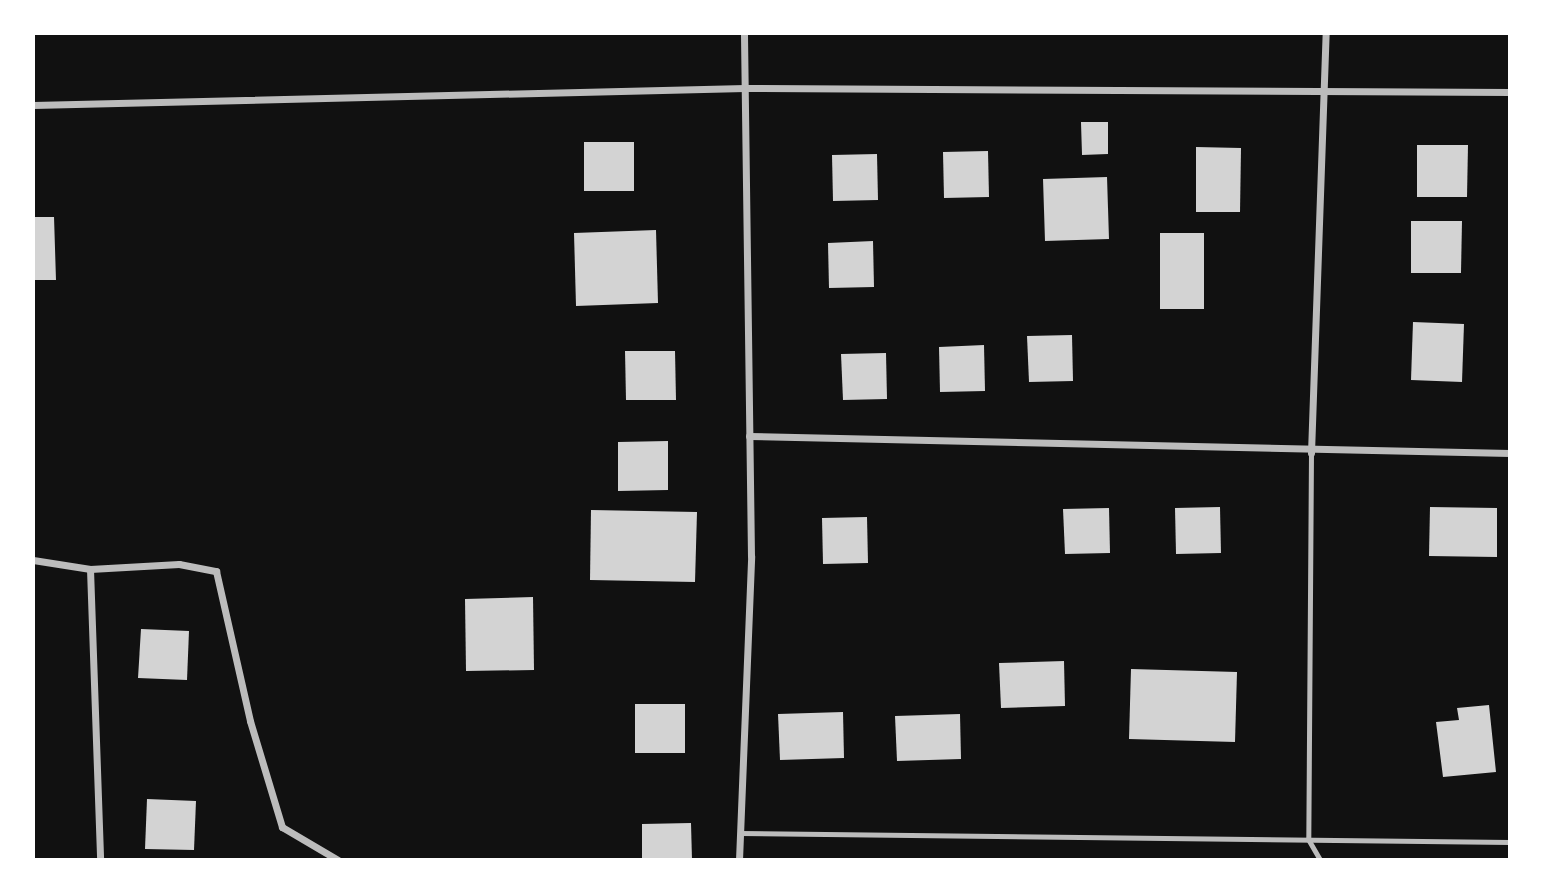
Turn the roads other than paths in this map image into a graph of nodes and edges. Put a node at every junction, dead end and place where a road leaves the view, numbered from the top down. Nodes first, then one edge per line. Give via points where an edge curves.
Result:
1 (744, 33) edge
2 (1326, 33) edge
3 (745, 88) junction
4 (1326, 92) junction
5 (1510, 92) edge
6 (33, 105) edge
7 (749, 436) junction
8 (1311, 453) junction
9 (1510, 453) edge
10 (33, 560) edge
11 (90, 569) junction
12 (740, 833) junction
13 (1308, 839) junction
14 (1510, 842) edge
15 (100, 860) edge
16 (338, 860) edge
17 (739, 860) edge
18 (1320, 860) edge

1 - 3 street
2 - 4 street
3 - 4 street
3 - 6 street
3 - 7 street
4 - 5 street
4 - 8 street
7 - 8 street
7 - 12 street
8 - 9 street
8 - 13 lane
10 - 11 street
11 - 15 street
11 - 16 street via 179,564 216,571 250,721 282,827
12 - 13 lane
12 - 17 street
13 - 14 lane
13 - 18 lane

